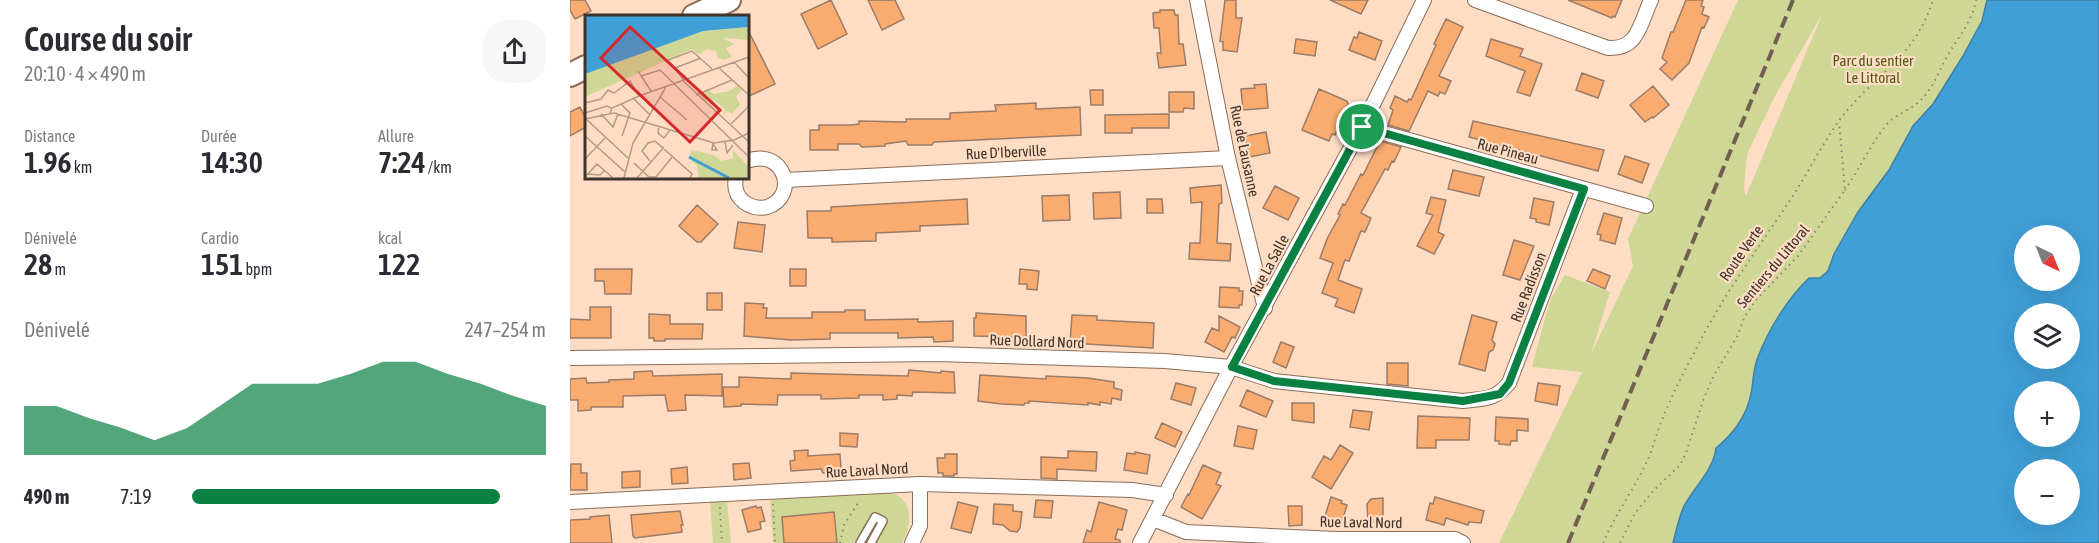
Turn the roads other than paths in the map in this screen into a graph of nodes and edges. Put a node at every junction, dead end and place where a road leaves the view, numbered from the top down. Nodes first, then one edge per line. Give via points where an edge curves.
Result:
1 (729, 0) edge
2 (1197, 0) edge
3 (1424, 0) edge
4 (1475, 0) edge
5 (1651, 0) edge
6 (696, 15) edge
7 (585, 68) edge
8 (570, 75) edge
9 (1362, 127) junction
10 (1228, 158) junction
11 (748, 161) edge
12 (736, 178) edge
13 (785, 180) junction
14 (1584, 189) junction
15 (1646, 206) dead end
16 (1265, 308) junction
17 (570, 358) edge
18 (1232, 367) junction
19 (1500, 394) joint
20 (920, 484) junction
21 (1166, 495) junction
22 (570, 502) edge
23 (1153, 519) junction
24 (1336, 541) edge
25 (860, 543) edge
26 (872, 543) edge
27 (912, 543) edge
28 (1140, 543) edge
29 (1463, 543) edge

1 - 6 main road
2 - 10 street, Rue de Lausanne
3 - 9 street, Rue La Salle
4 - 5 street via 1608,48 1621,49 1632,42
7 - 8 main road
9 - 14 street, Rue Pineau
9 - 16 street, Rue La Salle
10 - 13 street, Rue D'Iberville
10 - 16 street, Rue de Lausanne
11 - 13 street via 771,160
12 - 13 street via 740,198 761,208 776,202 785,188
14 - 15 street, Rue Pineau
14 - 19 street, Rue Radisson via 1509,383
16 - 18 street, Rue La Salle
17 - 18 street, Rue Dollard Nord via 938,354 1165,361
18 - 19 street, Rue Dollard Nord via 1274,381 1463,401
18 - 21 street, Rue La Salle
20 - 21 street, Rue Laval Nord via 1132,490
20 - 22 street, Rue Laval Nord
20 - 27 street via 920,526
21 - 23 street, Rue La Salle
23 - 24 street, Rue Laval Nord via 1186,532
23 - 28 street, Rue La Salle
24 - 29 street, Rue Laval Nord via 1455,539
25 - 26 lane via 874,517 883,521

